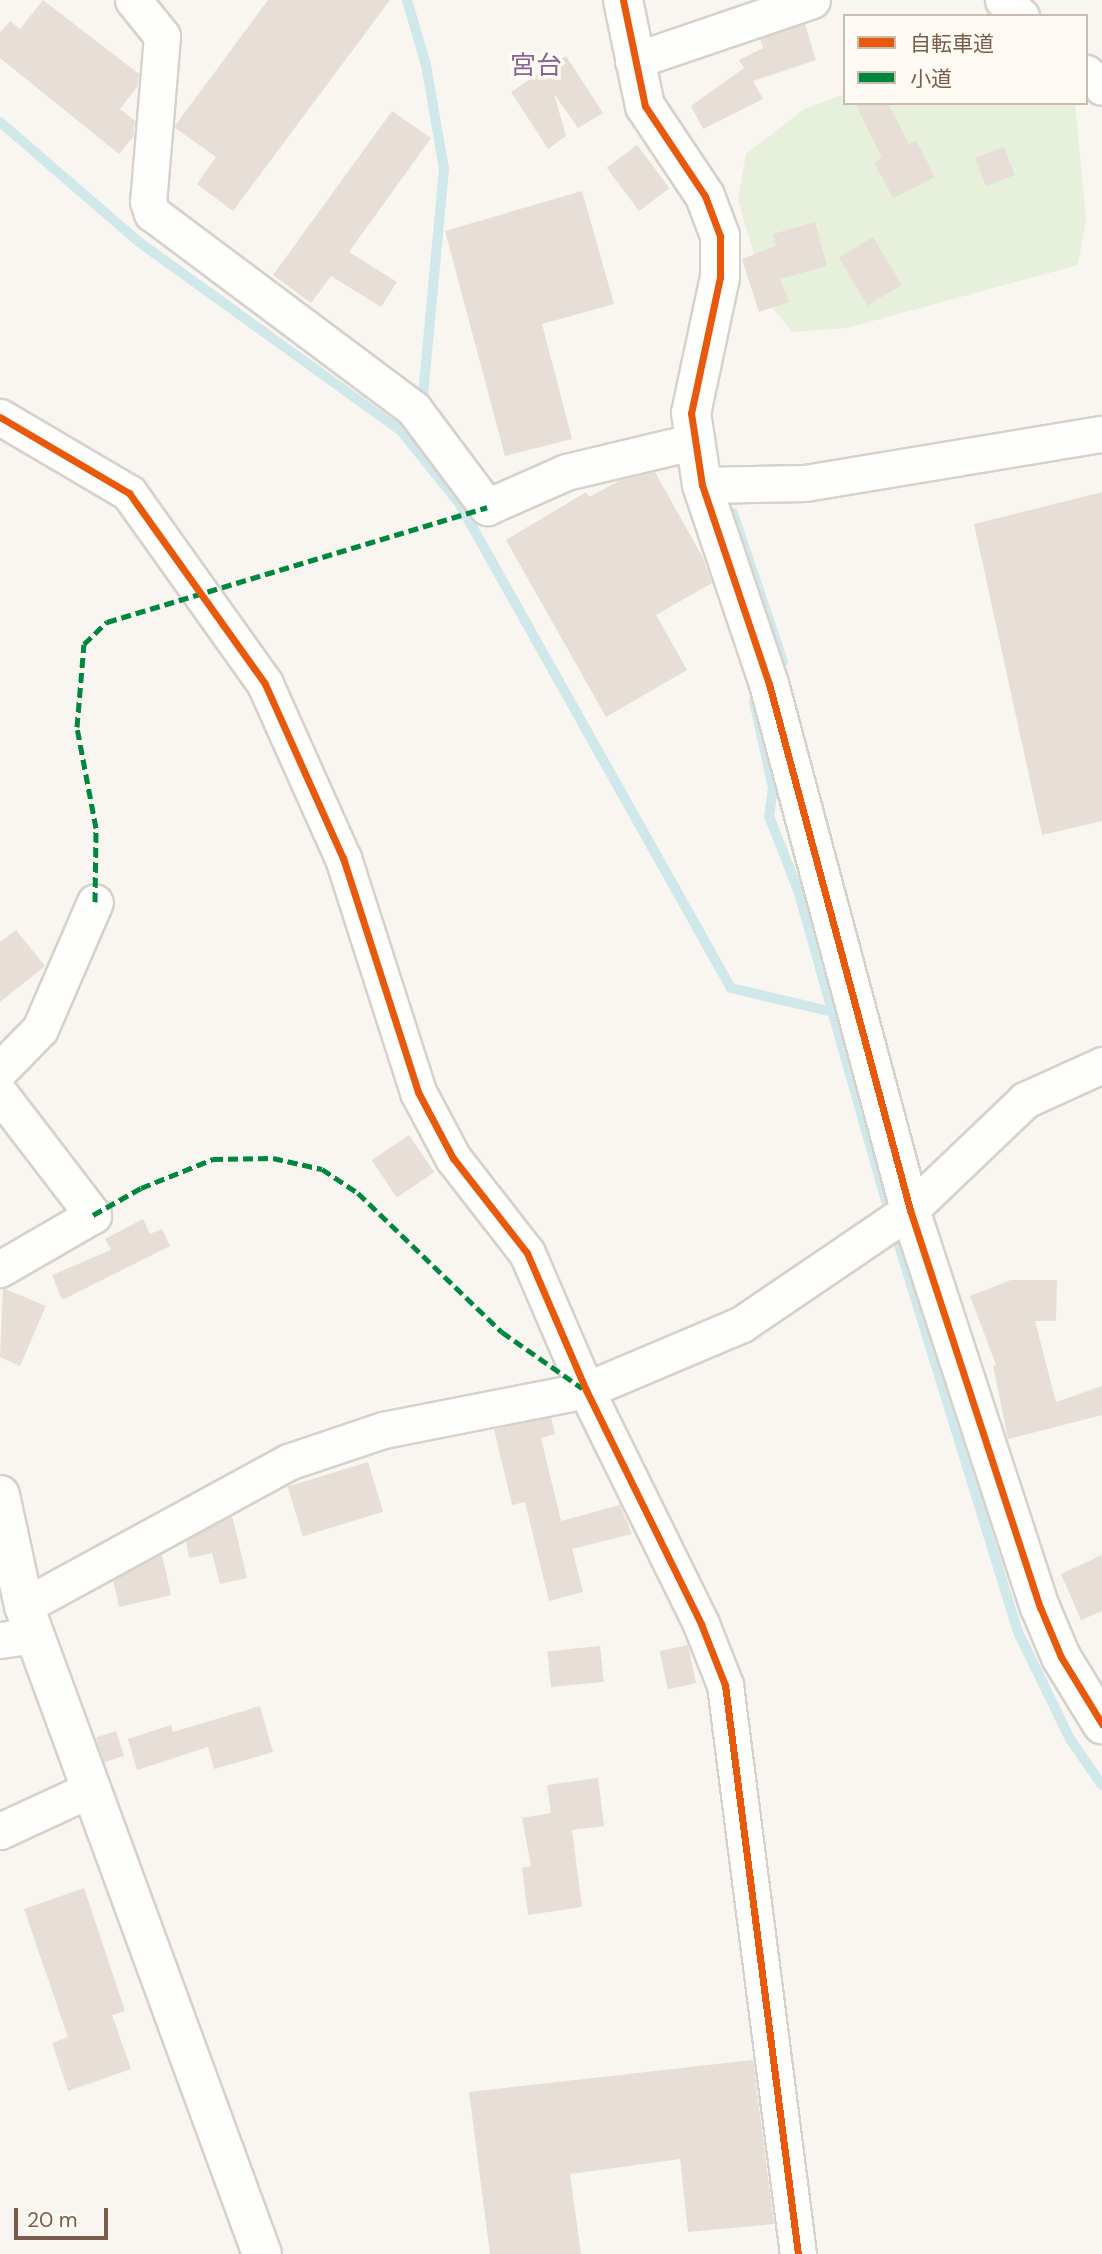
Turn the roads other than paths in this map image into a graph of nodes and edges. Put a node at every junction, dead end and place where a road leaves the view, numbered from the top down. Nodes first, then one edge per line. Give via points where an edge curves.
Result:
1 (133, 0) edge
2 (623, 0) edge
3 (813, 0) edge
4 (1003, 0) edge
5 (1019, 14) edge
6 (633, 61) junction
7 (1088, 75) edge
8 (1102, 87) edge
9 (0, 417) edge
10 (1102, 434) edge
11 (692, 442) junction
12 (702, 485) junction
13 (95, 902) dead end
14 (1102, 1065) edge
15 (0, 1070) edge
16 (0, 1094) edge
17 (910, 1210) junction
18 (0, 1269) edge
19 (586, 1391) junction
20 (0, 1495) edge
21 (19, 1627) edge
22 (1102, 1724) edge
23 (91, 1789) junction
24 (0, 1831) edge
25 (262, 2254) edge
26 (799, 2254) edge

1 - 11 street via 162,36 148,201 152,213 413,408 487,507 566,472
2 - 6 street
3 - 6 street
4 - 5 street
6 - 11 street via 645,106 705,196 720,236 720,277 691,413
7 - 8 street
9 - 19 street via 129,493 265,684 343,858 418,1092 453,1158 527,1253
10 - 12 street via 805,483
11 - 12 street
12 - 17 street via 769,684
13 - 15 street via 40,1028
14 - 17 street via 1025,1100
16 - 18 street via 93,1215
17 - 19 street via 742,1324
17 - 22 street via 1040,1607 1062,1657
19 - 21 street via 383,1430 288,1462
19 - 26 street via 701,1624 725,1685
20 - 21 street
21 - 23 street
23 - 24 street
23 - 25 street

